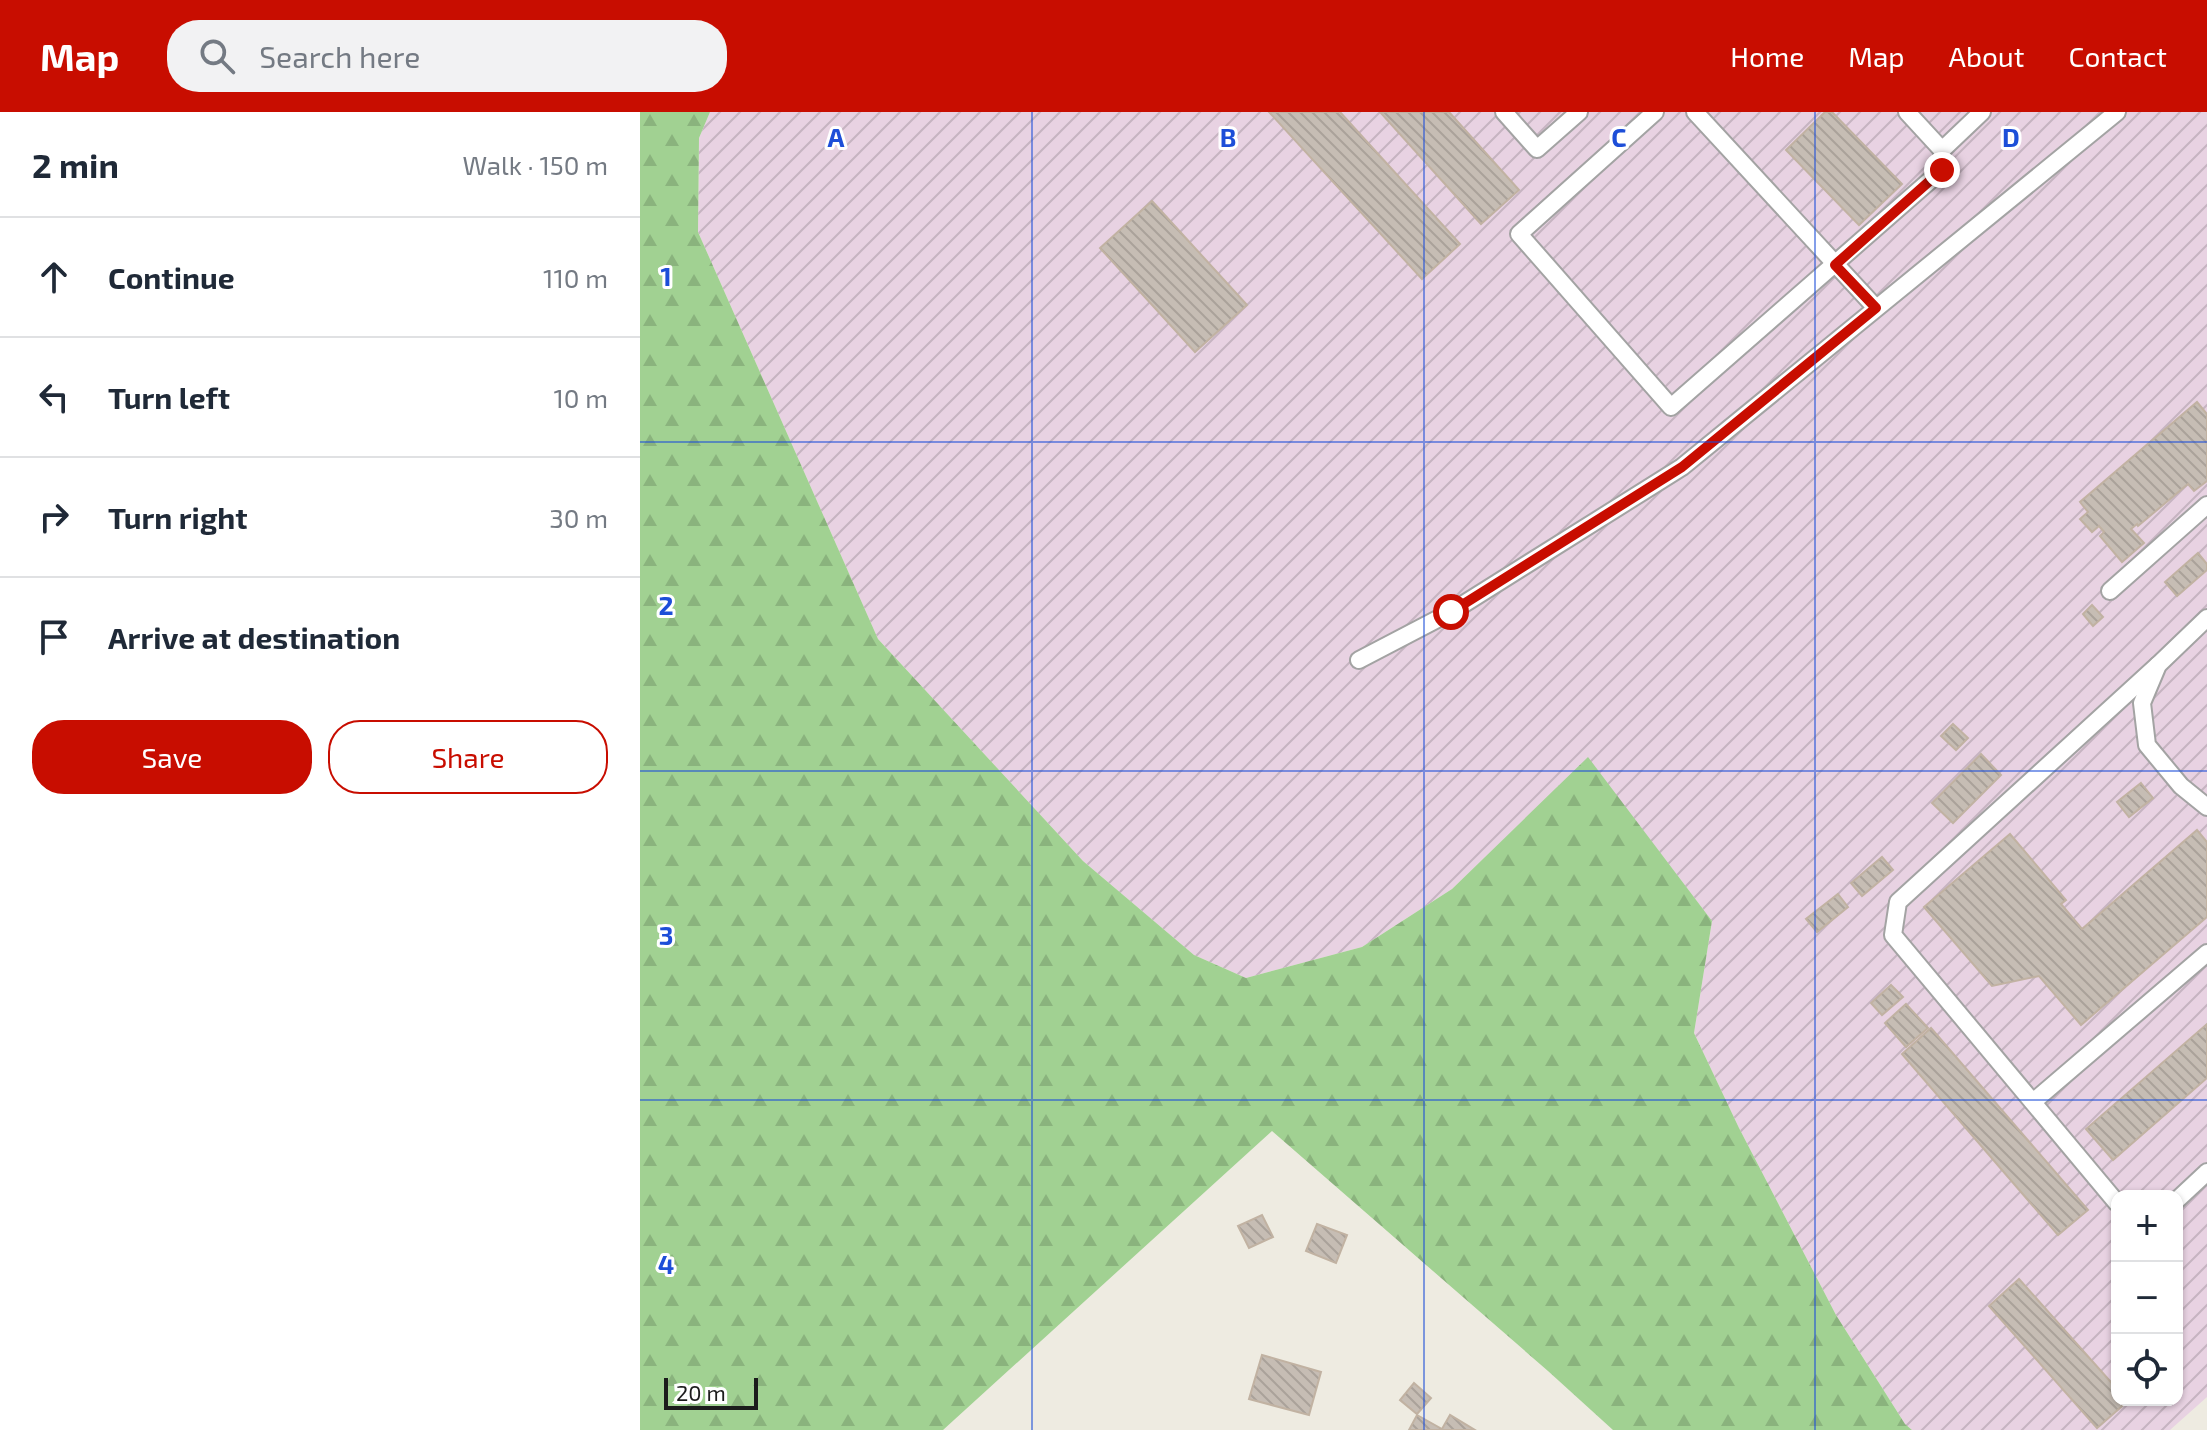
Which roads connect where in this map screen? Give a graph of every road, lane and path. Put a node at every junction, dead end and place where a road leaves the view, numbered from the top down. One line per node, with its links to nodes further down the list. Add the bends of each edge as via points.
1 (1504, 112): 2 (lane, via 1537,149)
2 (1579, 112)
3 (1655, 112): 9 (lane, via 1519,234 1671,407)
4 (1695, 112): 9 (lane)
5 (1907, 112): 8 (lane)
6 (1982, 112): 8 (lane)
7 (2117, 112): 10 (lane)
8 (1942, 150): 9 (lane, via 1942,170)
9 (1835, 265): 10 (lane)
10 (1876, 308): 14 (lane, via 1682,467 1451,612)
11 (2207, 505): 12 (lane)
12 (2110, 591)
13 (2207, 618): 15 (lane)
14 (1359, 660)
15 (2158, 665): 16 (lane, via 2142,703 2147,745 2181,786); 18 (lane, via 1898,902 1893,935)
16 (2207, 807)
17 (2207, 953): 18 (lane)
18 (2033, 1102): 21 (lane)
19 (2207, 1172): 20 (lane)
20 (2183, 1194)
21 (2111, 1196)

